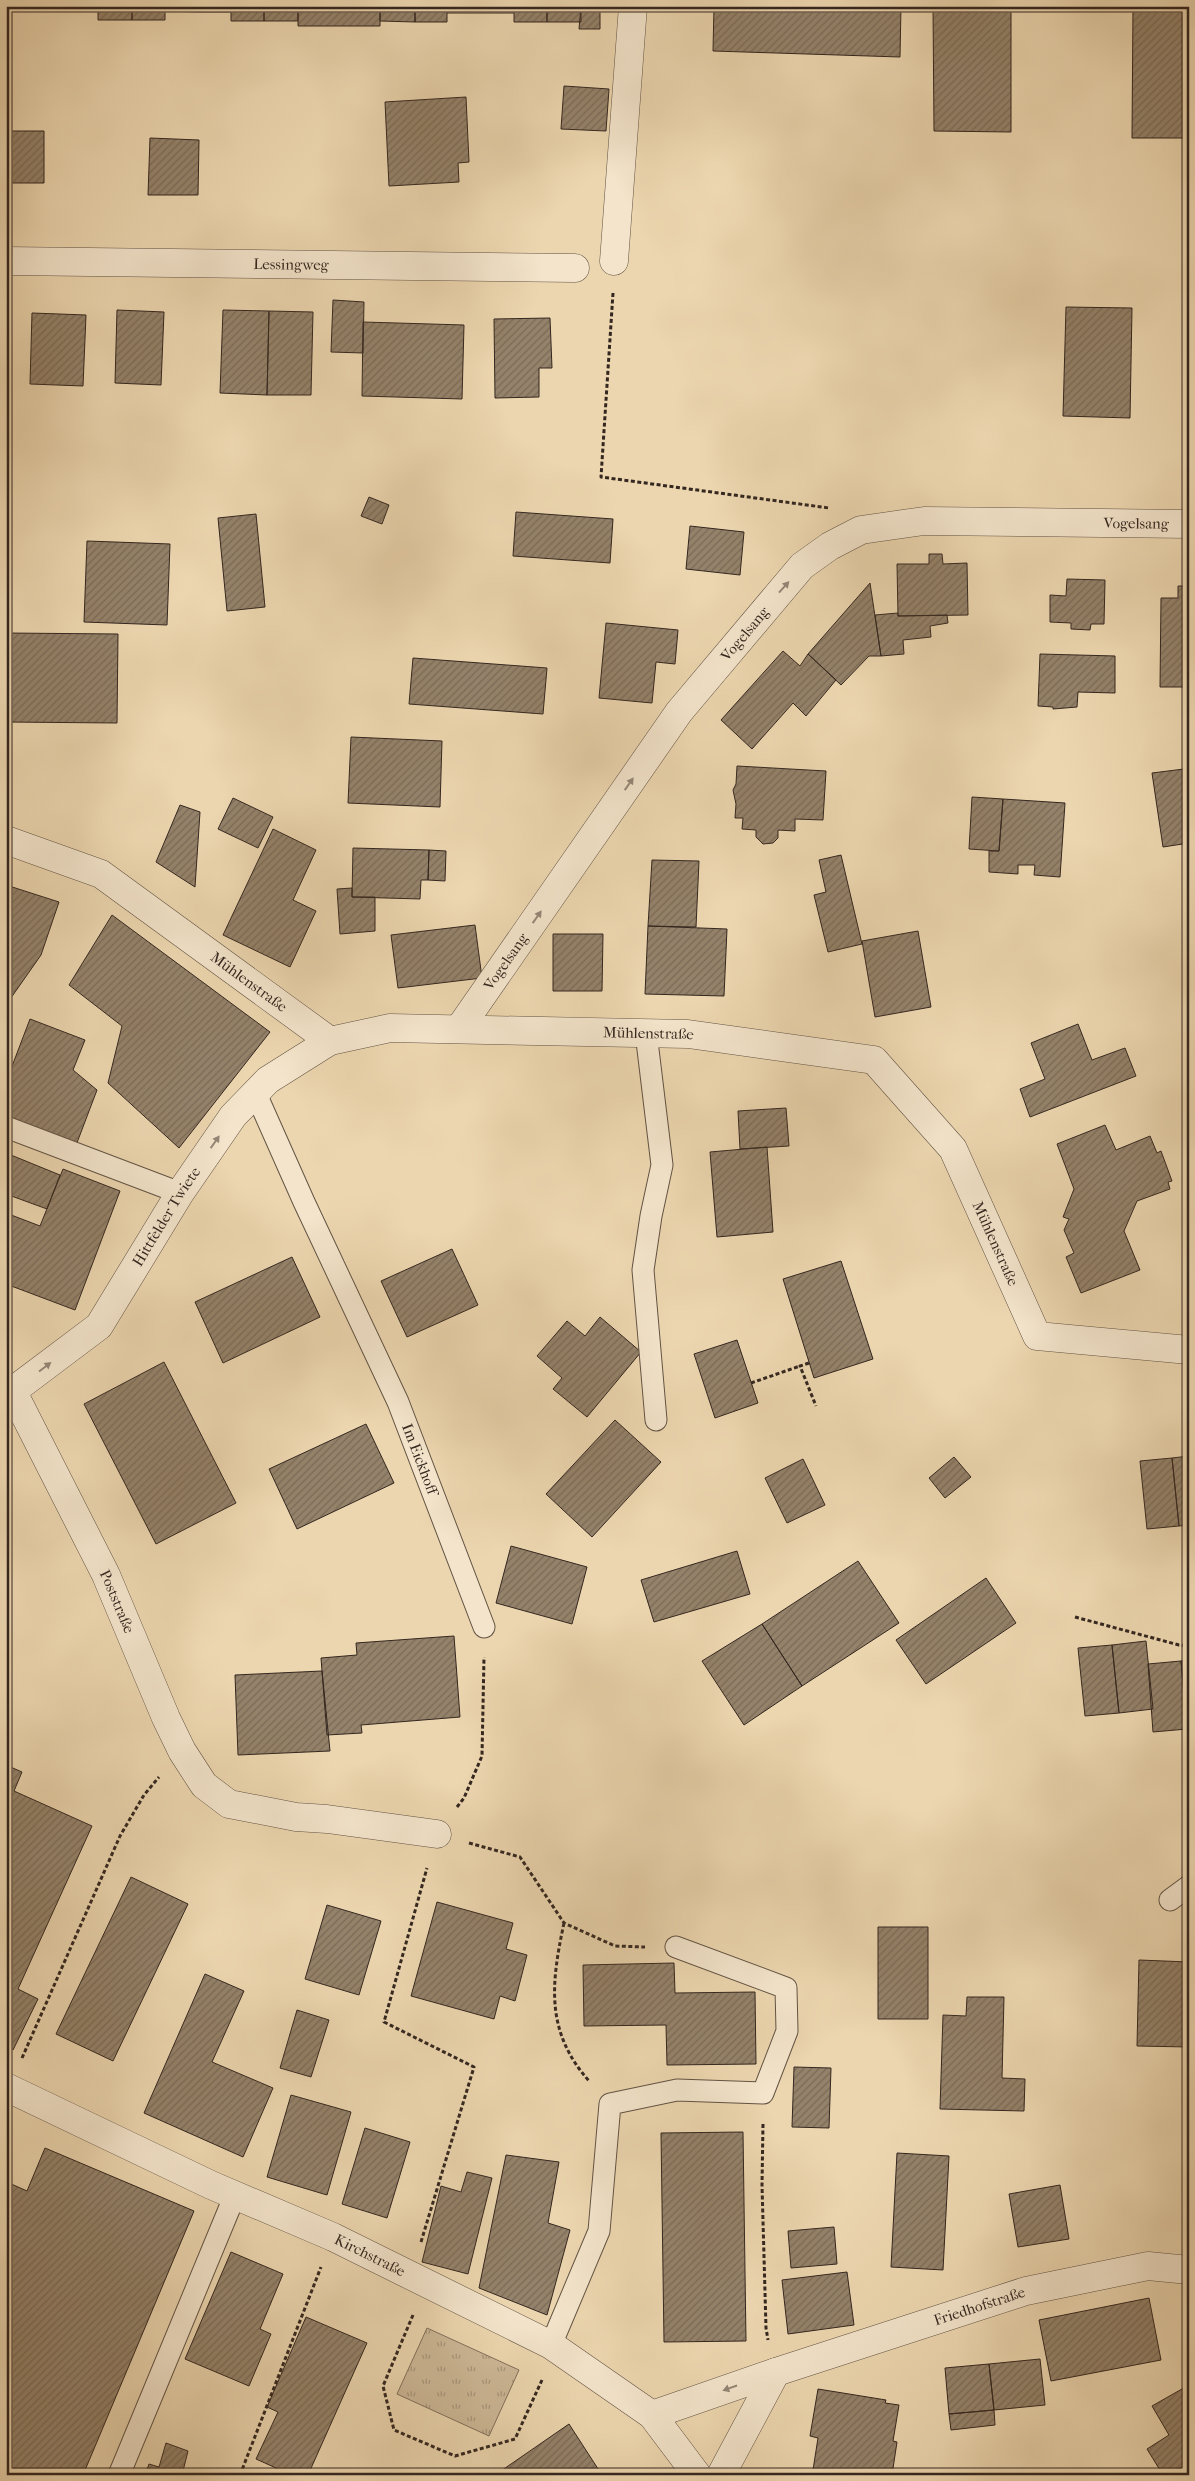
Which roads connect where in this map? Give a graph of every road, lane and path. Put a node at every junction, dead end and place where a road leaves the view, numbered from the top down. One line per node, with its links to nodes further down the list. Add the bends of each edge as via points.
1 (633, 6): 2 (street)
2 (614, 261): 5 (path, via 601,477)
3 (6, 262): 4 (street, Lessingweg)
4 (575, 268)
5 (836, 509)
6 (1189, 524): 8 (street, Vogelsang, one-way to 6, via 679,712 802,566 830,546 861,530 924,521)
7 (6, 840): 10 (street, Mühlenstraße, via 101,874)
8 (459, 1029): 9 (street, Mühlenstraße); 10 (street, Mühlenstraße, via 390,1028)
9 (646, 1033): 14 (street, Mühlenstraße, via 688,1034 874,1060 953,1149 1037,1336); 20 (lane, via 662,1165 643,1270)
10 (330, 1041): 11 (street, Hittfelder Twiete, via 268,1080)
11 (256, 1094): 13 (street, Hittfelder Twiete, one-way to 11, via 233,1116); 22 (lane, Im Eickhoff, via 398,1402)
12 (6, 1127): 13 (lane)
13 (180, 1193): 18 (street, Hittfelder Twiete, one-way to 13, via 98,1326)
14 (1189, 1350)
15 (809, 1363): 16 (path)
16 (800, 1366): 17 (path); 19 (path)
17 (751, 1384)
18 (10, 1394): 24 (street, Poststraße, via 106,1575)
19 (816, 1406)
20 (656, 1420)
21 (1075, 1617): 23 (path)
22 (484, 1628): 25 (path, via 482,1756 464,1798)
23 (1189, 1646)
24 (182, 1751): 25 (street, Poststraße, via 204,1785 229,1804 296,1817); 30 (path, via 144,1795 120,1836)
25 (437, 1834): 28 (path, via 520,1857); 36 (path, via 384,2022 474,2067)
26 (1189, 1886): 27 (lane)
27 (1170, 1900)
28 (564, 1923): 29 (path, via 615,1946); 32 (path, via 554,1971 556,2022 578,2068)
29 (676, 1947): 31 (lane, via 786,1988 787,2031)
30 (7, 2088): 33 (street, Kirchstraße)
31 (763, 2093): 32 (lane, via 677,2090); 38 (path, via 766,2328)
32 (610, 2104): 37 (lane, via 600,2231)
33 (235, 2195): 34 (street, Kirchstraße); 40 (lane)
34 (333, 2237): 36 (street, Kirchstraße); 41 (path)
35 (1189, 2270): 38 (street, Friedhofstraße, via 1148,2266 1026,2291)
36 (418, 2280): 37 (street, Kirchstraße); 37 (path, via 383,2386 394,2430 455,2456 515,2439)
37 (554, 2347): 39 (street, Kirchstraße)
38 (776, 2372): 39 (street, Friedhofstraße, one-way to 39); 43 (street)
39 (652, 2415): 42 (street, Kirchstraße)
40 (119, 2475)
41 (240, 2475)
42 (697, 2475)
43 (721, 2475)

